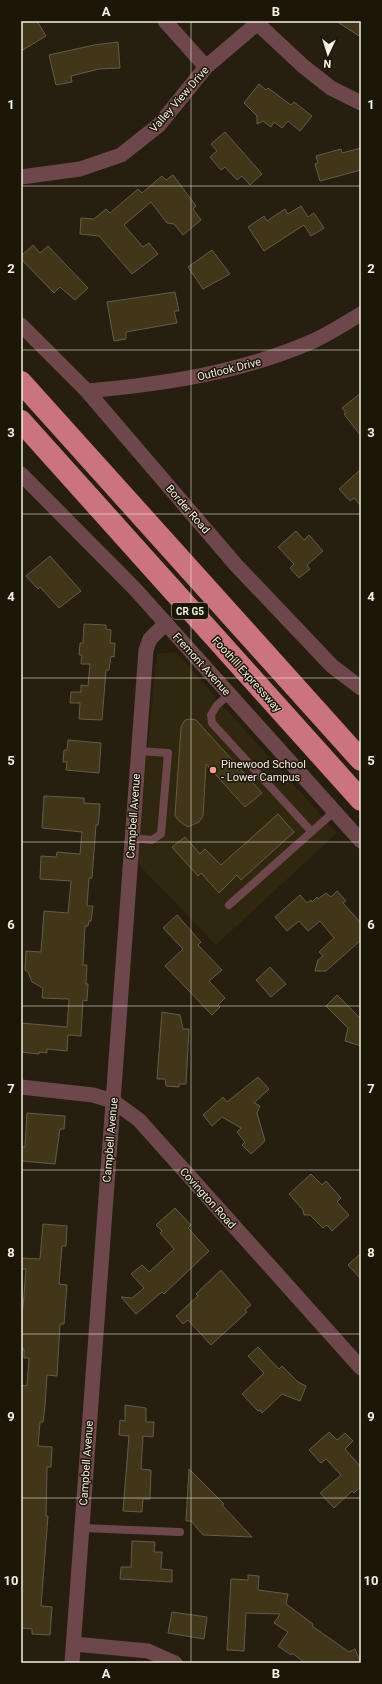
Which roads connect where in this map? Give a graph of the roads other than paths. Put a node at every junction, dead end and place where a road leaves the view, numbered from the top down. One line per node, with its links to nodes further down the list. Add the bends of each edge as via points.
1 (165, 21): 3 (street)
2 (259, 23): 3 (street, Valley View Drive); 4 (street, via 303,66 331,88)
3 (206, 67): 5 (street, Valley View Drive, via 160,125 121,155 80,169)
4 (361, 103)
5 (21, 177)
6 (361, 314): 9 (street, Outlook Drive, via 313,342 271,358 176,381)
7 (21, 325): 9 (street, Border Road)
8 (21, 382): 16 (highway, CR G5)
9 (87, 391): 13 (street, Border Road, via 236,565 332,666)
10 (21, 421): 17 (highway, Foothill Expressway / CR G5)
11 (21, 474): 12 (street, Fremont Avenue)
12 (166, 623): 14 (street, Fremont Avenue); 15 (street, Campbell Avenue, via 150,639 146,650)
13 (361, 688)
14 (230, 694): 18 (street, Fremont Avenue); 19 (lane, via 217,705 211,715 212,723)
15 (138, 751): 20 (street, Campbell Avenue); 20 (lane, via 168,753 161,834 152,840)
16 (361, 760)
17 (361, 800)
18 (335, 811): 19 (lane); 21 (street, Fremont Avenue)
19 (311, 831): 22 (lane)
20 (132, 838): 24 (street, Campbell Avenue)
21 (361, 841)
22 (229, 905)
23 (21, 1087): 24 (street, Covington Road, via 93,1095)
24 (113, 1101): 25 (street, Covington Road, via 138,1120); 26 (street, Campbell Avenue)
25 (361, 1368)
26 (82, 1528): 27 (lane); 28 (street, Campbell Avenue)
27 (180, 1532)
28 (74, 1644): 29 (street, Campbell Avenue); 30 (street, via 148,1651)
29 (72, 1663)
30 (175, 1663)

